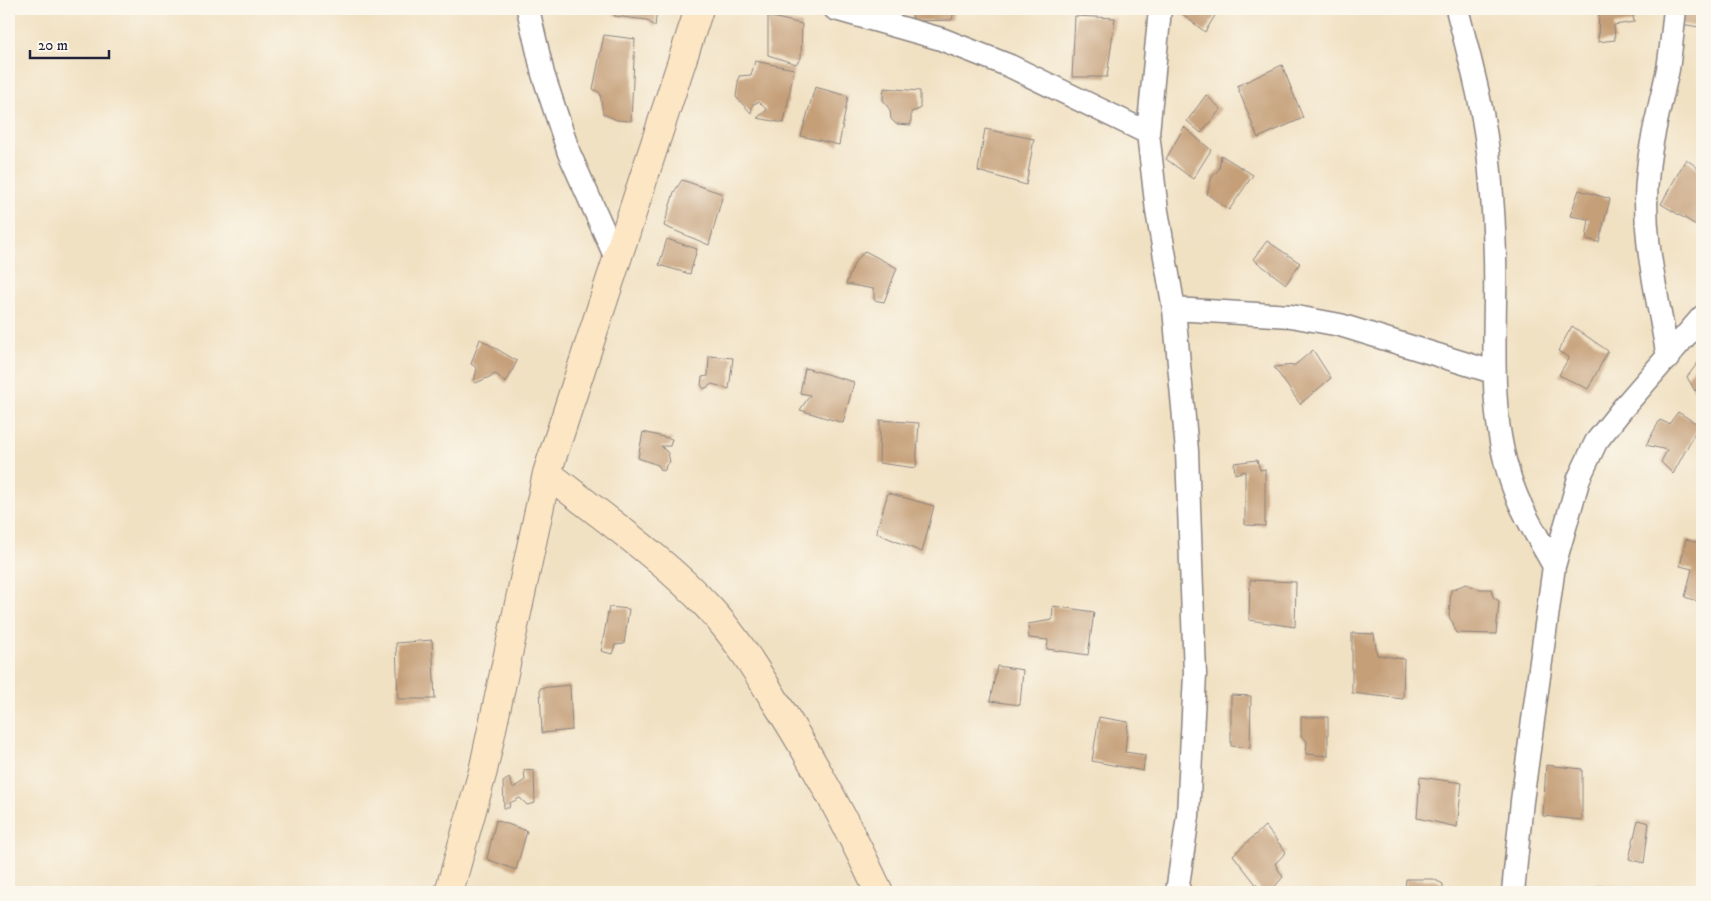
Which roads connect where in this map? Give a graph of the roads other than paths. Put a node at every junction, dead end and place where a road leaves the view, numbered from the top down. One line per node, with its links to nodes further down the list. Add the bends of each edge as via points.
1 (528, 9): 8 (street, via 543,74 569,153)
2 (699, 9): 8 (street)
3 (835, 9): 7 (street, via 941,39 1010,66)
4 (1160, 9): 7 (street)
5 (1457, 9): 12 (street, via 1481,104 1490,171 1495,299)
6 (1675, 9): 11 (street, via 1668,67 1648,170 1646,216 1648,255)
7 (1148, 133): 9 (street)
8 (616, 258): 13 (street)
9 (1174, 309): 12 (street, via 1299,317 1340,325); 17 (street, via 1187,451 1194,674 1188,816)
10 (1702, 317): 11 (street)
11 (1668, 358): 14 (street, via 1596,442 1578,478)
12 (1493, 372): 14 (street, via 1497,421 1513,485)
13 (547, 473): 15 (street, via 483,771); 16 (street, via 677,577 711,610 750,660 801,741)
14 (1554, 566): 18 (street, via 1522,801)
15 (449, 892)
16 (879, 892)
17 (1176, 892)
18 (1514, 892)

